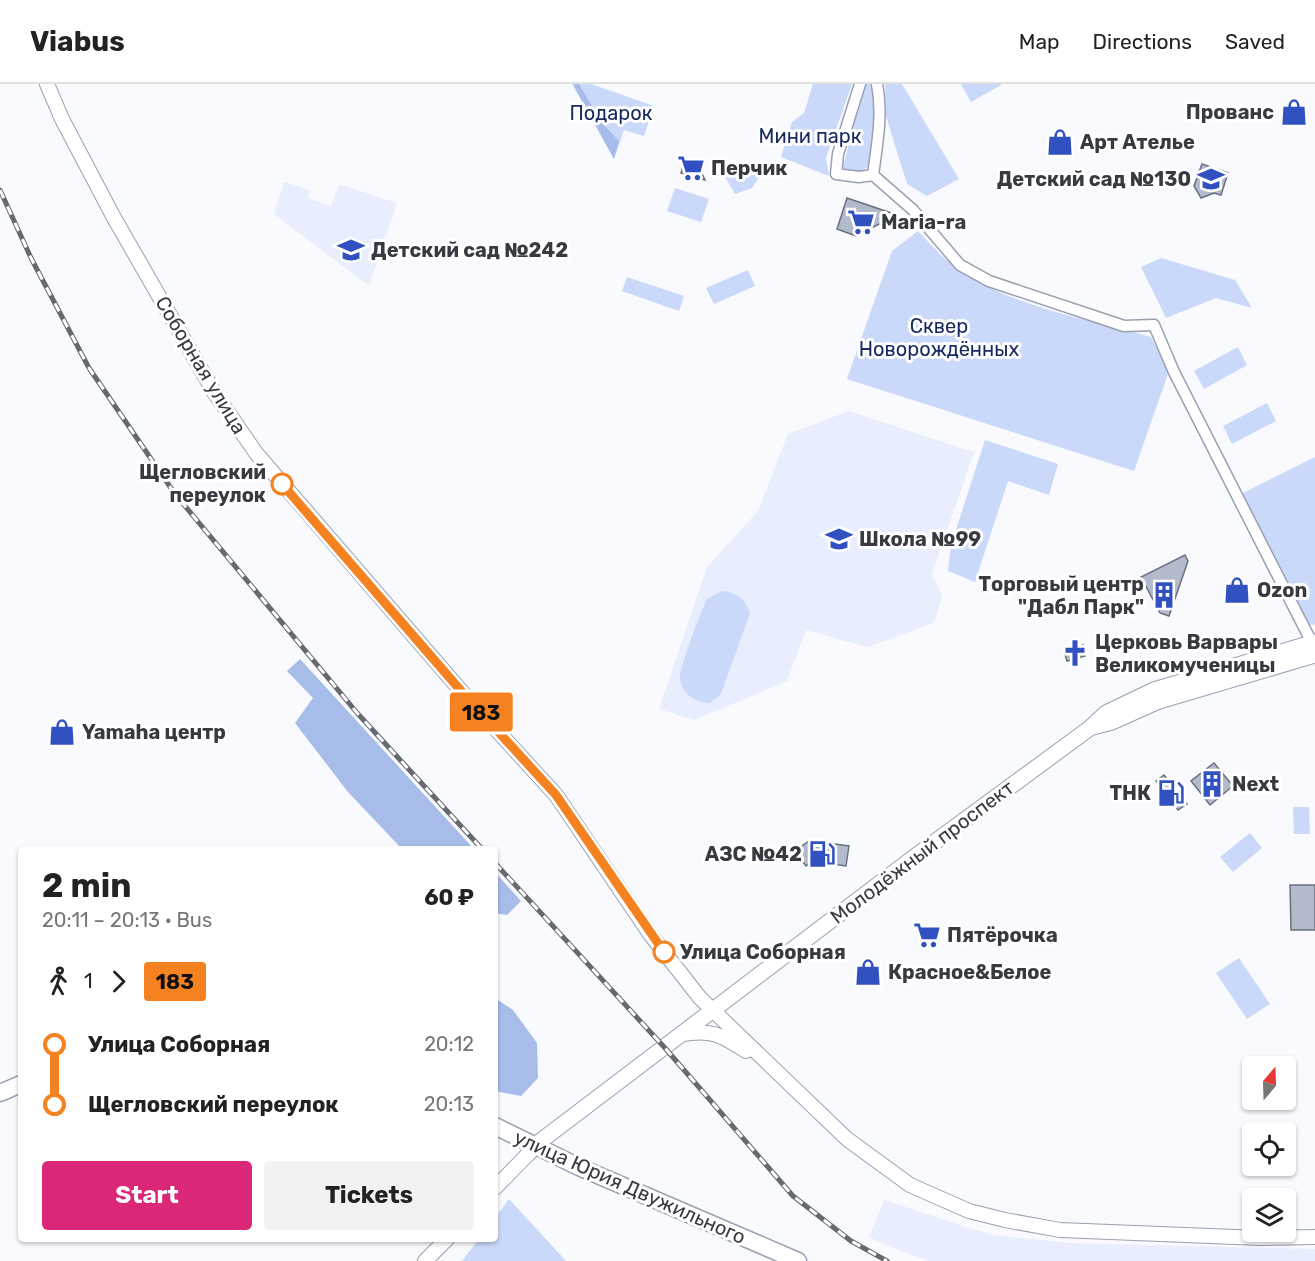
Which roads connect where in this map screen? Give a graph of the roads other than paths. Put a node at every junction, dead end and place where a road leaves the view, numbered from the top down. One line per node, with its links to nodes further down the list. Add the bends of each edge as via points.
1 (47, 84): 6 (street, Соборная улица, via 113,216 234,423 312,519 556,795 650,934)
2 (860, 84): 4 (street, via 838,154 836,174)
3 (877, 84): 4 (street, via 879,128)
4 (873, 175): 5 (street, via 914,210 960,265 989,281 1124,326 1154,325 1174,372)
5 (1314, 646): 6 (main road, Молодёжный проспект, via 1090,728)
6 (712, 1009): 7 (main road, Молодёжный проспект); 8 (street, Соборная улица)
7 (682, 1034): 8 (street, via 713,1032); 15 (main road, Молодёжный проспект)
8 (766, 1064): 17 (street, via 847,1139 886,1169 920,1190 969,1211 1060,1230)
9 (18, 1085): 10 (main road)
10 (0, 1094)
11 (18, 1096): 12 (main road)
12 (0, 1105)
13 (498, 1128): 15 (main road, улица Юрия Двужильного)
14 (498, 1136): 15 (main road, улица Юрия Двужильного)
15 (531, 1150): 16 (street); 20 (main road, улица Юрия Двужильного, via 606,1190); 21 (main road, улица Юрия Двужильного)
16 (498, 1185)
17 (1315, 1237)
18 (444, 1242): 19 (street)
19 (425, 1261)
20 (771, 1261)
21 (798, 1261)

